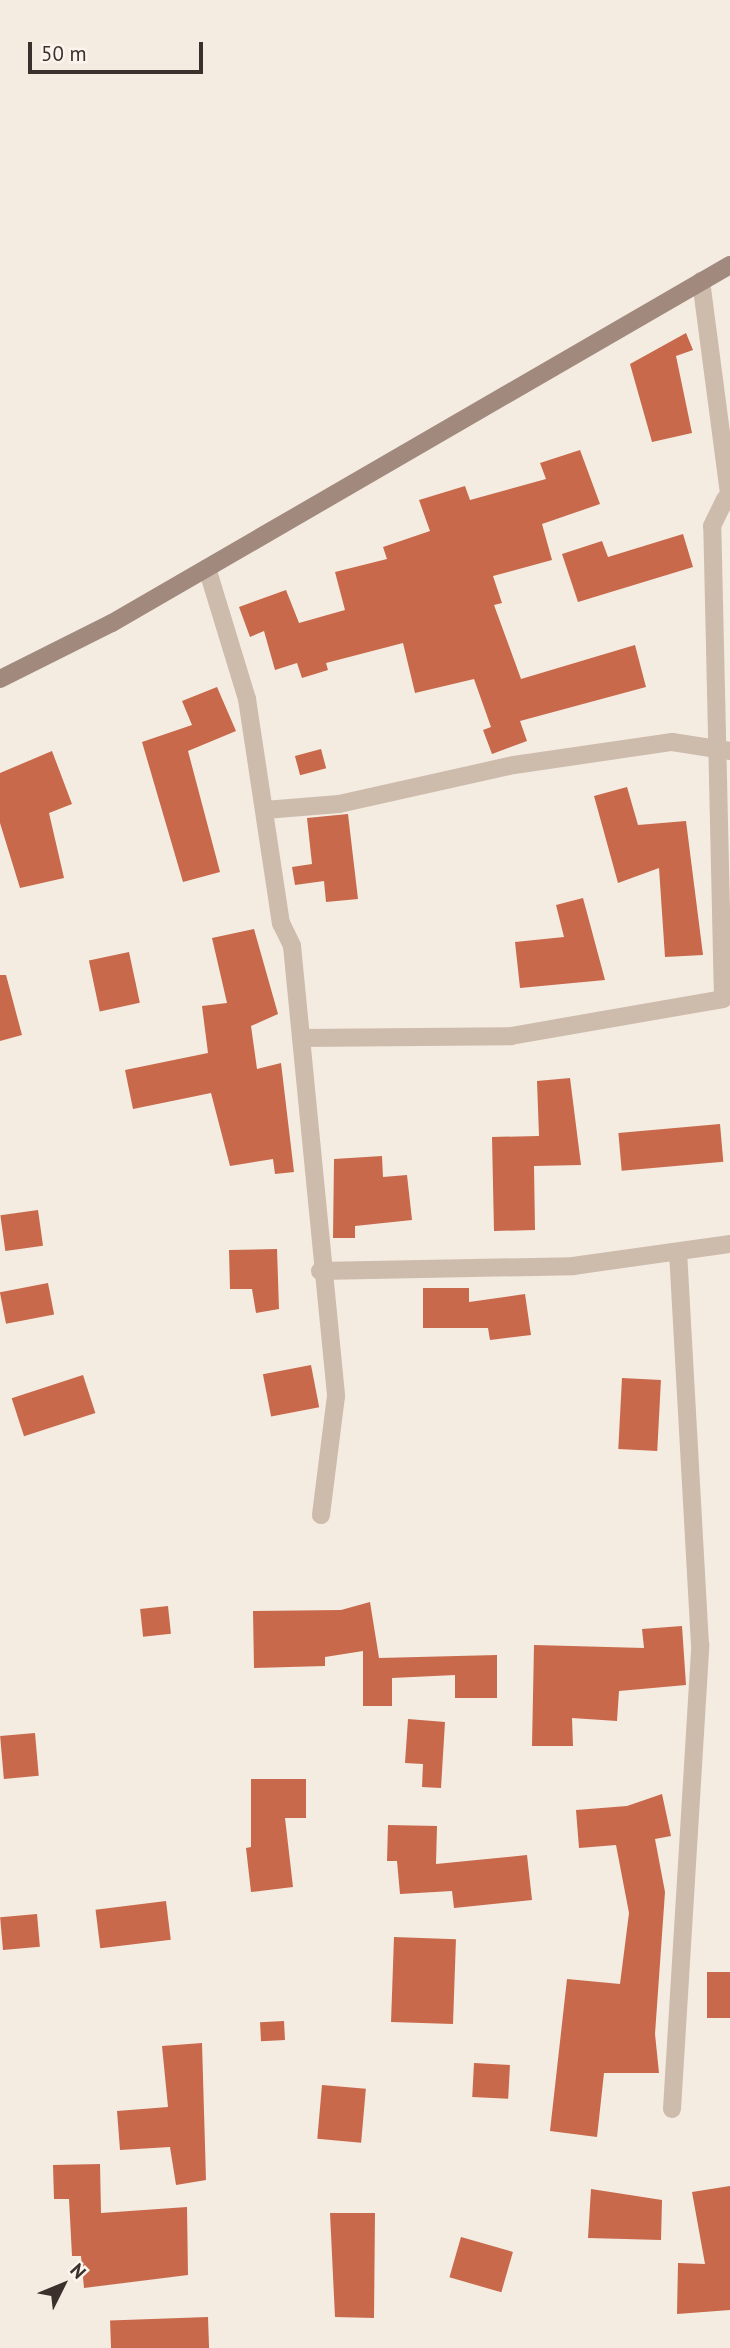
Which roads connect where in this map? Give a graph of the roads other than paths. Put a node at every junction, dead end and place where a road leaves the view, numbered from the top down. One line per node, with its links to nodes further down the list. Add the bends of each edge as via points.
1 (730, 265): 2 (main road)
2 (701, 281): 3 (street); 4 (main road)
3 (727, 500): 6 (street, via 712,526)
4 (207, 568): 5 (main road); 7 (street, via 247,699)
5 (0, 680)
6 (722, 751): 7 (street, via 672,742 513,765 339,804); 8 (street, via 723,999 511,1036)
7 (265, 810): 8 (street, via 281,923 292,946)
8 (302, 1038): 11 (street)
9 (730, 1244): 10 (street)
10 (677, 1253): 11 (street, via 573,1266); 13 (street, via 700,1645)
11 (320, 1271): 12 (street, via 336,1417)
12 (321, 1516)
13 (672, 2109)

